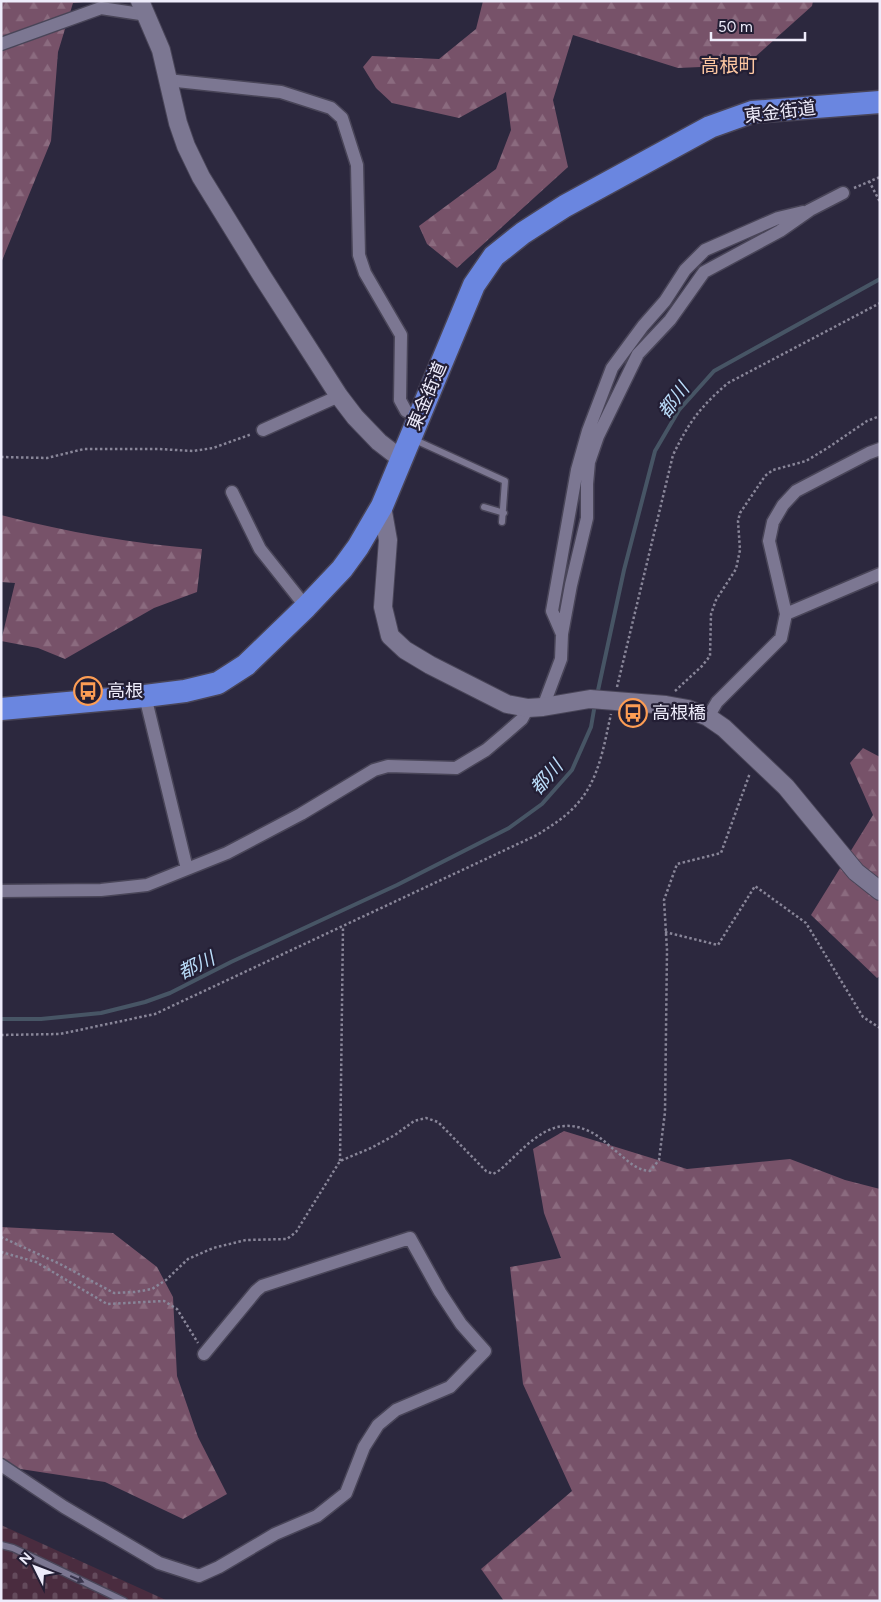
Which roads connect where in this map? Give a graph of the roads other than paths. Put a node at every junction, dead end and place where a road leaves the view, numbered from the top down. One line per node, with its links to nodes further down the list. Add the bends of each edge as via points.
1 (143, 8): 2 (street, via 101,8); 3 (street, via 161,50)
2 (1, 44)
3 (167, 80): 7 (street, via 186,146 201,177); 8 (street, via 281,92 331,108 342,118 357,165 358,256 400,335 400,400 406,411)
4 (880, 102): 8 (highway, 東金街道, via 752,112 710,126 565,206 523,233 494,256 474,285)
5 (843, 193): 6 (street)
6 (810, 210): 21 (street, via 780,231 704,272 670,320 638,354 598,436 590,462 586,518); 21 (street, via 778,218 705,250 685,270 612,368 576,470 552,611)
7 (339, 396): 9 (street); 12 (street, via 379,442)
8 (418, 417): 10 (highway, 東金街道)
9 (263, 430)
10 (410, 438): 12 (highway, 東金街道); 16 (lane, via 505,480)
11 (880, 449): 20 (street, via 796,491 772,522 769,541)
12 (401, 459): 14 (highway, 東金街道)
13 (232, 492): 19 (street, via 260,550)
14 (382, 506): 19 (highway, 東金街道, via 342,569); 23 (street, via 388,540 383,608 390,636 405,650 507,704)
15 (484, 507): 16 (lane)
16 (504, 513): 17 (lane)
17 (502, 522)
18 (880, 574): 20 (street)
19 (306, 607): 22 (highway, 東金街道, via 246,665 218,683)
20 (786, 614): 25 (street, via 781,638 717,702)
21 (562, 634): 23 (street, via 561,659)
22 (145, 696): 24 (highway, 東金街道); 26 (street)
23 (535, 708): 25 (street, via 590,699 688,708); 26 (street, via 486,750 456,768 388,766 374,770 227,853)
24 (1, 709)
25 (708, 717): 28 (street, via 724,728 786,788 856,872)
26 (186, 869): 27 (street, via 147,885 102,890)
27 (1, 891)
28 (880, 891)
29 (204, 1354): 30 (street, via 262,1286 410,1238 461,1324 485,1350 450,1387 396,1410 378,1424 364,1447 346,1493 317,1516 276,1534 199,1576 159,1562 64,1507)
30 (1, 1465)
31 (1, 1544): 32 (lane, one-way to 32)
32 (124, 1601)

